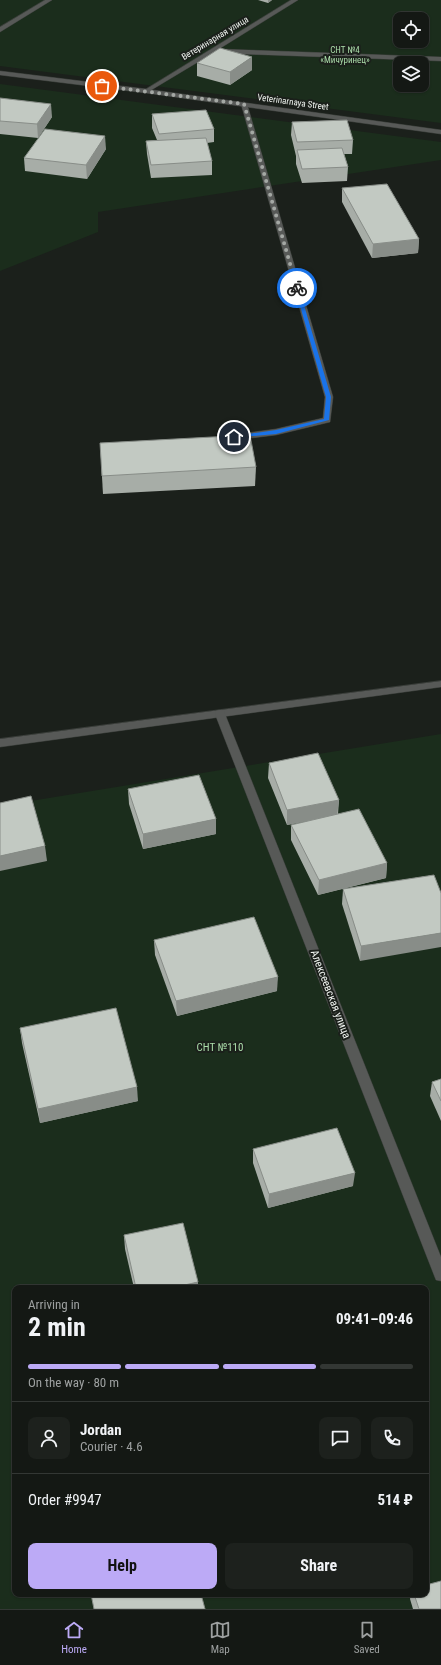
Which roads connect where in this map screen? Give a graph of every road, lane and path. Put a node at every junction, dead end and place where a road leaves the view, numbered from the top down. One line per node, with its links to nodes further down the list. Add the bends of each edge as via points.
1 (49, 0): 3 (street)
2 (295, 0): 4 (street, Ветеринарная улица)
3 (0, 30)
4 (211, 51): 5 (street); 7 (street, Ветеринарная улица)
5 (441, 58)
6 (0, 73): 7 (street, Veterinarnaya Street)
7 (146, 91): 8 (street, Veterinarnaya Street)
8 (244, 104): 9 (street, Veterinarnaya Street); 10 (street, via 329,397 327,420 276,432)
9 (441, 132)
10 (224, 439)
11 (441, 684): 12 (street)
12 (220, 714): 13 (street); 14 (street, Алексеевская улица)
13 (0, 743)
14 (441, 1275)

